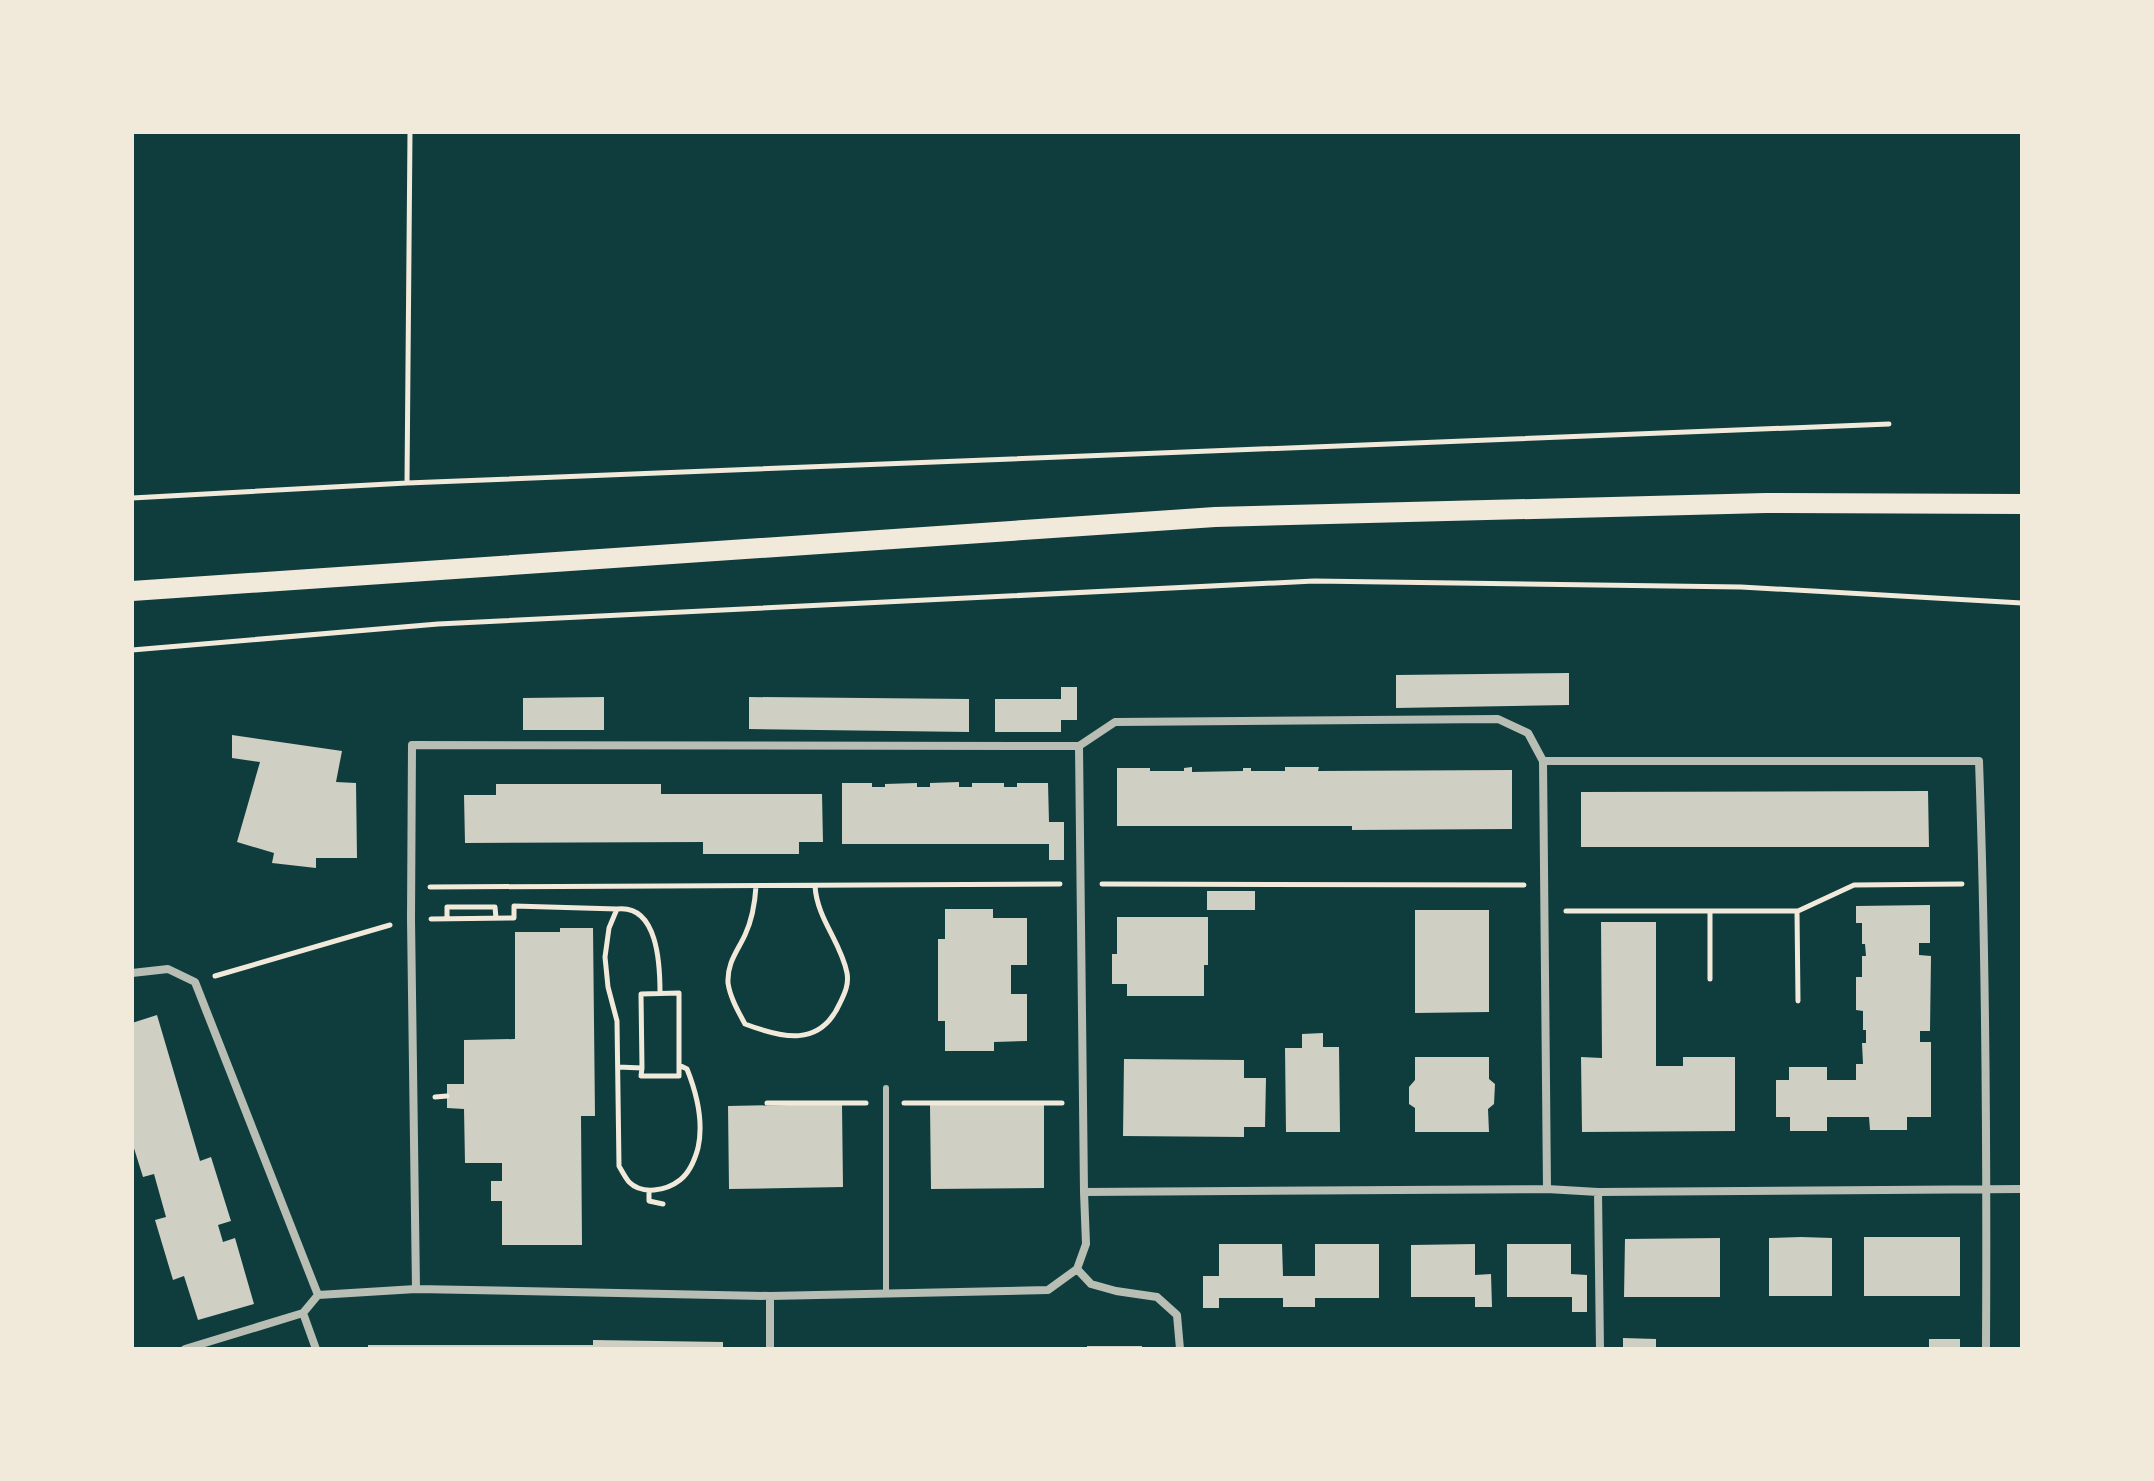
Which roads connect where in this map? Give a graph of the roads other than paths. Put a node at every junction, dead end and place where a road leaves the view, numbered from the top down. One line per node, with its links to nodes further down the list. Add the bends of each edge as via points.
1 (2022, 504): 2 (main road, via 1766,503 1215,517)
2 (132, 591)
3 (1079, 746): 4 (street, via 1115,722 1498,719 1528,733); 10 (street); 13 (street, via 412,745)
4 (1543, 761): 7 (street); 9 (street, via 1979,761)
5 (132, 973): 15 (street, via 168,969 195,982)
6 (886, 1088): 14 (lane)
7 (1547, 1189): 10 (street); 11 (street)
8 (2022, 1189): 9 (street)
9 (1987, 1190): 11 (street); 23 (street)
10 (1084, 1192): 12 (street, via 1086,1244)
11 (1598, 1192): 22 (street)
12 (1077, 1269): 14 (street, via 1048,1290); 21 (street, via 1091,1284 1157,1297 1177,1315)
13 (416, 1289): 15 (street); 16 (street)
14 (886, 1293): 16 (street)
15 (318, 1295): 17 (street)
16 (770, 1296): 20 (street)
17 (303, 1313): 18 (street); 19 (street)
18 (185, 1349)
19 (316, 1349)
20 (770, 1349)
21 (1180, 1349)
22 (1600, 1349)
23 (1986, 1349)

